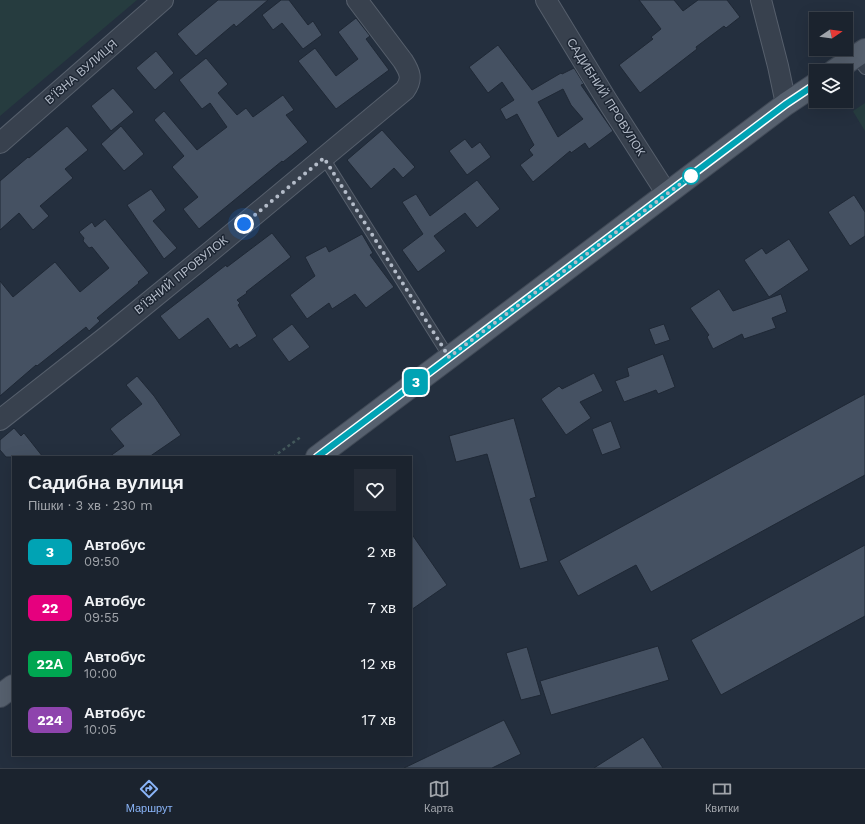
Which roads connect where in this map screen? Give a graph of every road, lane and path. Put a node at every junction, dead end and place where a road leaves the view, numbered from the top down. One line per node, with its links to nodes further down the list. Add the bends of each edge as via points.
1 (162, 0): 9 (street, В'ЇЗНА ВУЛИЦЯ)
2 (357, 0): 10 (street, В'ЇЗНИЙ ПРОВУЛОК, via 404,61 410,78 409,85)
3 (546, 0): 11 (street, САДИБНИЙ ПРОВУЛОК)
4 (762, 0): 8 (street)
5 (862, 58): 6 (main road)
6 (849, 64)
7 (809, 89): 8 (main road)
8 (786, 104): 11 (main road)
9 (0, 143)
10 (324, 158): 12 (lane); 13 (street, В'ЇЗНИЙ ПРОВУЛОК)
11 (667, 194): 12 (main road)
12 (449, 357): 16 (main road)
13 (0, 420)
14 (302, 436): 15 (path)
15 (275, 456)
16 (318, 456)
17 (12, 687): 18 (main road)
18 (0, 696)

